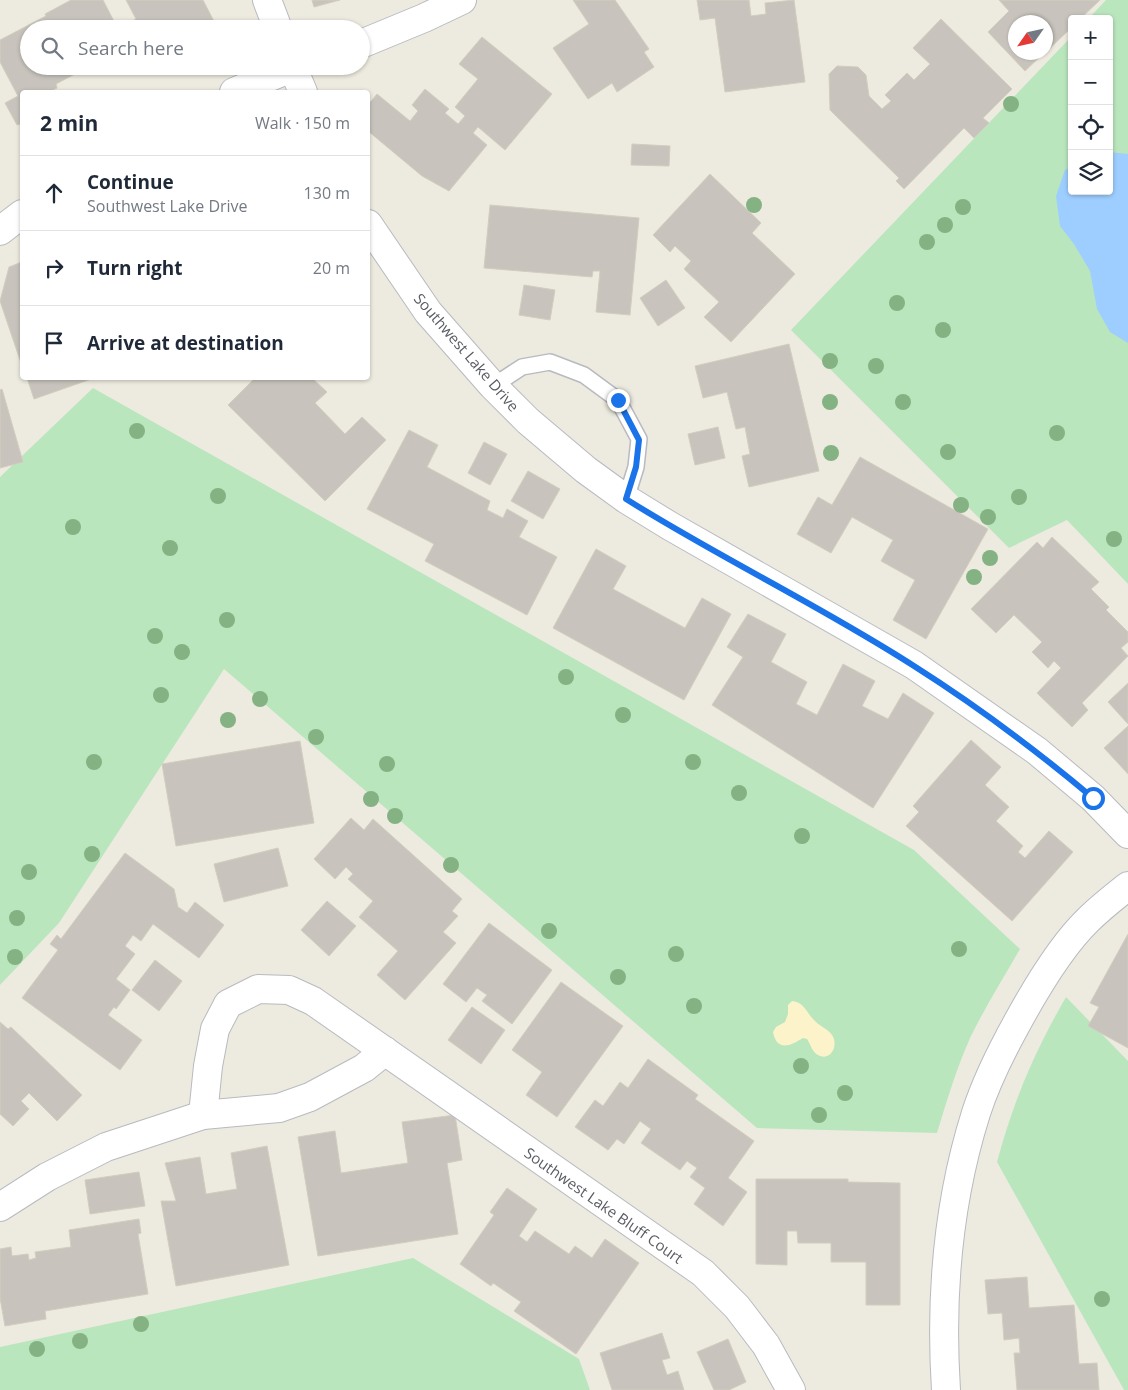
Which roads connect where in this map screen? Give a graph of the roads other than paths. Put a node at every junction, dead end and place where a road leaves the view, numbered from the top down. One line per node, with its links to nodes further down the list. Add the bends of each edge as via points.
1 (267, 0): 3 (street)
2 (462, 0): 4 (street)
3 (275, 20)
4 (370, 40)
5 (275, 75): 7 (street)
6 (297, 75): 8 (street)
7 (239, 90)
8 (302, 90)
9 (20, 216): 11 (street)
10 (370, 227): 12 (street, Southwest Lake Drive, via 428,312)
11 (0, 231)
12 (493, 386): 13 (street, Southwest Lake Drive, via 528,421); 13 (lane, via 522,367 550,362 584,375 618,400 639,440 636,467)
13 (626, 499): 14 (street, Southwest Lake Drive, via 922,670 1037,751 1093,798)
14 (1128, 834)
15 (1128, 886): 20 (street, via 1087,921 1065,946 1029,1000 1000,1055 977,1112 951,1224 944,1306)
16 (385, 1051): 17 (street, via 364,1068 310,1098 279,1108); 17 (street, Southwest Lake Bluff Court, via 313,1000 289,990 258,989 228,1004 214,1029); 19 (street, Southwest Lake Bluff Court, via 703,1273 737,1307 766,1345)
17 (203, 1114): 18 (street, via 106,1147 47,1177)
18 (0, 1207)
19 (791, 1390)
20 (946, 1390)

